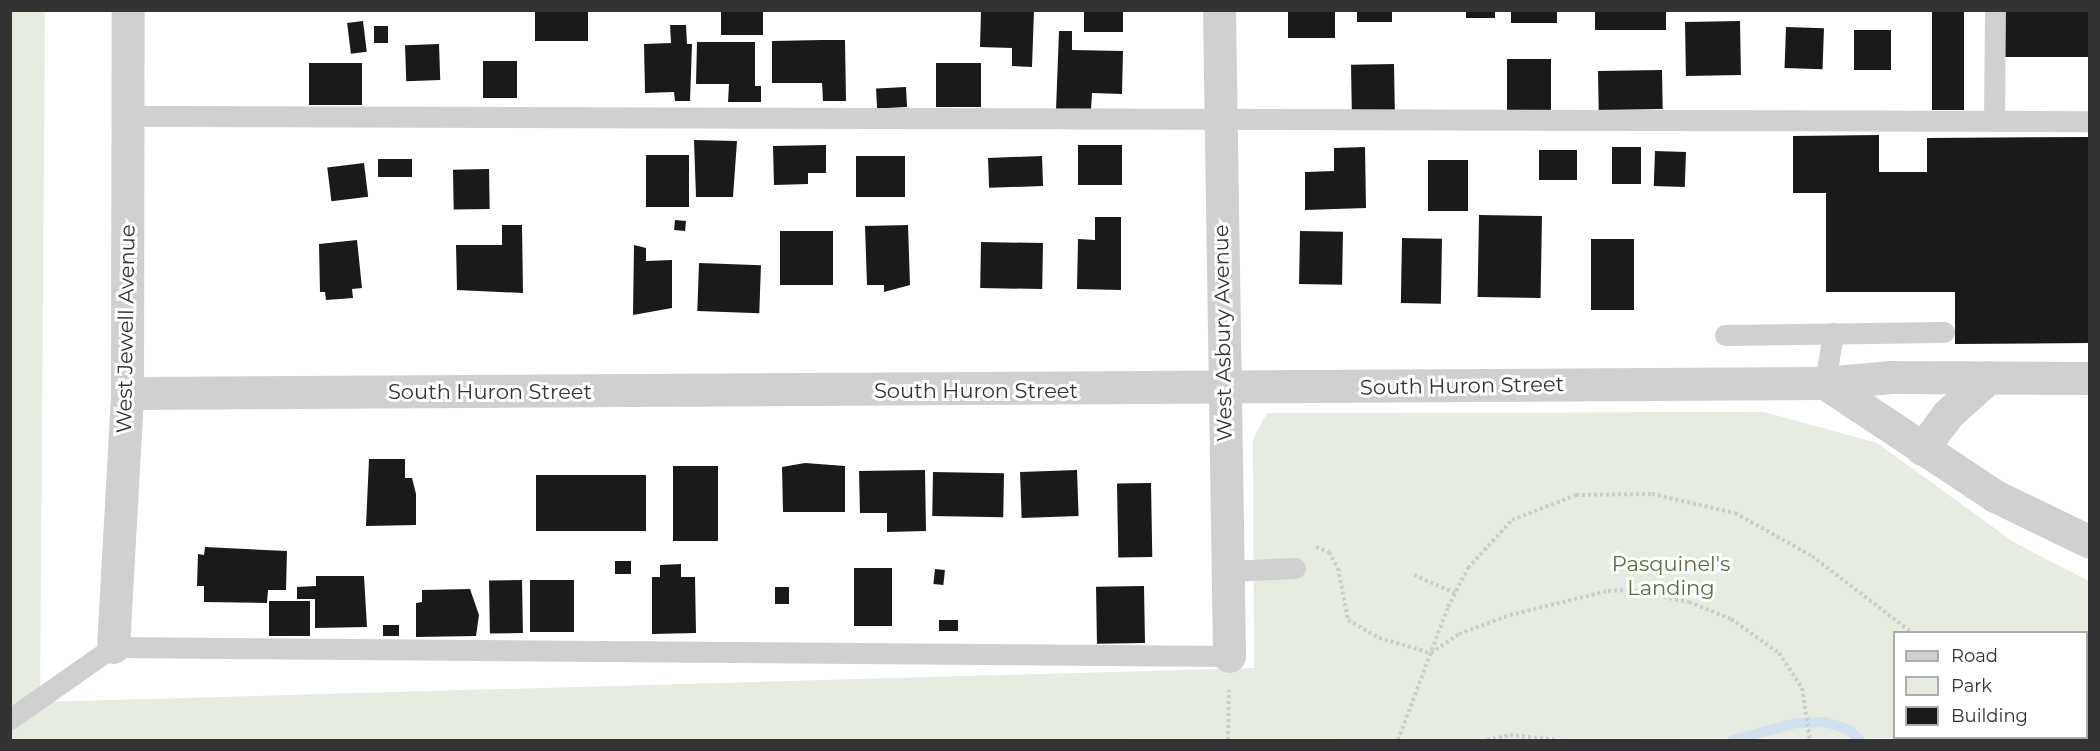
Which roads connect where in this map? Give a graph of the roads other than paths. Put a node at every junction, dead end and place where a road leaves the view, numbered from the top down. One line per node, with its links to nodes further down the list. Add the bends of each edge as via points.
1 (128, 10): 4 (street, West Jewell Avenue)
2 (1219, 10): 5 (street, West Asbury Avenue)
3 (1995, 10): 6 (lane)
4 (128, 116): 5 (lane); 15 (street, West Jewell Avenue)
5 (1220, 121): 6 (lane); 14 (street, West Asbury Avenue)
6 (1994, 121): 7 (lane)
7 (2090, 121)
8 (1944, 332): 9 (lane)
9 (1833, 333): 10 (lane); 13 (lane)
10 (1725, 335)
11 (1989, 377): 12 (street, South Huron Street); 13 (street, South Huron Street); 16 (street, via 1948,414)
12 (2090, 378)
13 (1825, 383): 14 (street, South Huron Street); 16 (street)
14 (1223, 391): 15 (street, South Huron Street); 19 (street, West Asbury Avenue)
15 (127, 393): 20 (street, West Jewell Avenue)
16 (1923, 449): 17 (street, via 1995,496)
17 (2090, 542)
18 (1295, 568): 19 (lane)
19 (1228, 571): 21 (street, West Asbury Avenue)
20 (113, 647): 21 (lane); 22 (lane)
21 (1229, 656)
22 (10, 718)

